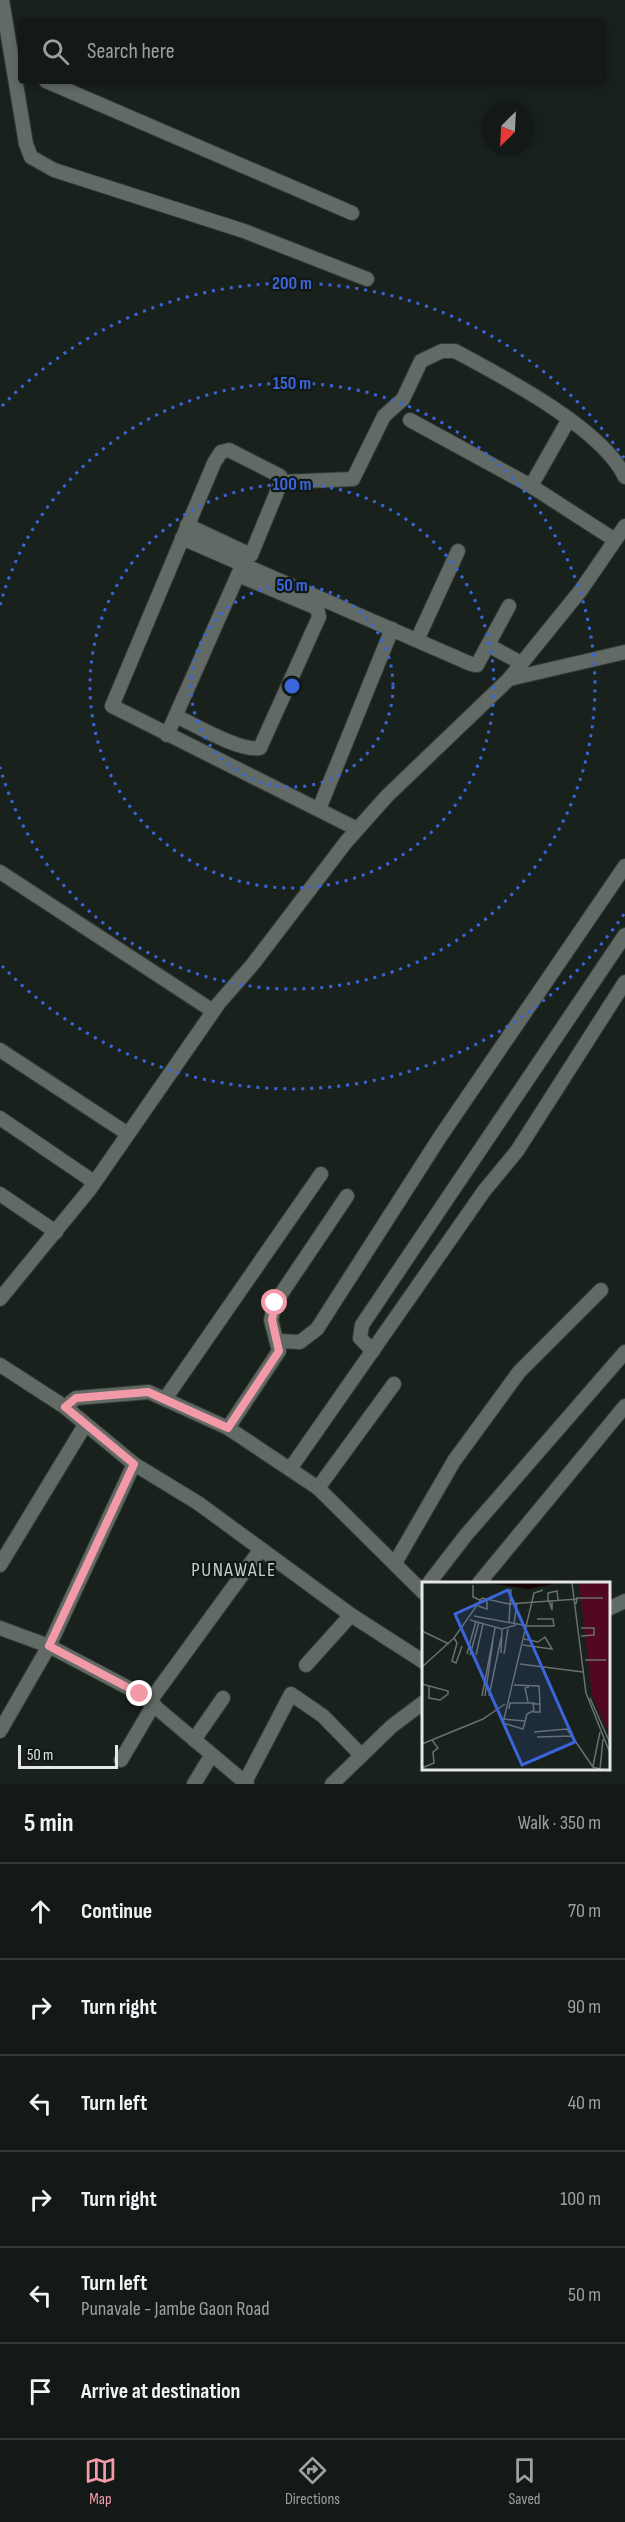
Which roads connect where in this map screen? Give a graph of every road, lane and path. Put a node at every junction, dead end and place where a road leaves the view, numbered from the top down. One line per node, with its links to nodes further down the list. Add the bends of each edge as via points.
1 (2, 0): 2 (street)
2 (16, 68): 3 (street)
3 (18, 83)
4 (18, 84): 7 (street, via 26,144 31,157 42,165 244,231)
5 (53, 84): 6 (street)
6 (352, 213)
7 (367, 279)
8 (569, 419): 10 (street, via 617,461); 11 (street, via 455,351 442,351 421,361 403,399 384,416 353,478); 12 (street)
9 (411, 420): 12 (street)
10 (625, 477)
11 (280, 482): 14 (street, via 251,555); 14 (street, via 280,476 274,472 229,450 221,452)
12 (531, 486): 15 (street)
13 (625, 526): 15 (street)
14 (185, 532): 17 (street); 26 (street, via 112,706)
15 (615, 540): 23 (street, via 581,590)
16 (459, 551): 20 (street)
17 (240, 571): 19 (street); 25 (street); 25 (street, via 317,608 319,617 260,748 239,745)
18 (509, 606): 21 (street)
19 (392, 629): 20 (street); 27 (street)
20 (417, 640): 21 (street, via 477,665)
21 (488, 645): 23 (street)
22 (625, 652): 24 (street)
23 (521, 663): 24 (street)
24 (509, 679): 28 (street)
25 (176, 716): 26 (street)
26 (167, 735): 27 (street)
27 (319, 809): 28 (street)
28 (357, 829): 33 (street)
29 (625, 866): 44 (street, via 440,1137 316,1329 300,1342)
30 (0, 872): 33 (street)
31 (625, 935): 45 (street, via 362,1325 360,1338)
32 (625, 982): 45 (street, via 517,1151 484,1191)
33 (213, 1011): 36 (street)
34 (0, 1050): 36 (street)
35 (0, 1118): 38 (street)
36 (128, 1134): 38 (street)
37 (321, 1174): 49 (street)
38 (94, 1182): 41 (street)
39 (0, 1194): 41 (street)
40 (347, 1196): 44 (street, via 275,1303 272,1320)
41 (56, 1232): 43 (street)
42 (601, 1290): 58 (street, via 519,1372 454,1461)
43 (0, 1299)
44 (278, 1341): 53 (street, via 276,1357)
45 (373, 1351): 55 (street)
46 (625, 1352): 60 (street, via 466,1535)
47 (0, 1365): 51 (street)
48 (394, 1384): 56 (street)
49 (165, 1399): 51 (street, via 148,1392 76,1398); 53 (street)
50 (625, 1406): 61 (street)
51 (65, 1407): 52 (street)
52 (85, 1425): 54 (street); 59 (street)
53 (228, 1428): 55 (street)
54 (134, 1464): 57 (street, via 176,1488); 67 (street)
55 (290, 1469): 56 (street)
56 (318, 1488): 58 (street)
57 (261, 1549): 65 (street); 71 (street)
58 (395, 1563): 62 (street)
59 (0, 1565)
60 (430, 1582)
61 (480, 1582)
62 (422, 1586)
63 (625, 1601): 64 (street)
64 (610, 1608)
65 (351, 1615): 68 (street); 69 (street)
66 (0, 1628): 67 (street)
67 (49, 1646): 71 (street); 73 (street)
68 (422, 1661)
69 (306, 1665)
70 (223, 1698): 74 (street)
71 (152, 1703): 74 (street); 77 (street)
72 (422, 1704): 76 (street)
73 (0, 1731)
74 (194, 1740): 75 (street)
75 (211, 1755): 78 (street); 79 (street)
76 (361, 1755): 78 (street, via 323,1716 291,1694); 80 (street)
77 (121, 1760)
78 (246, 1783)
79 (194, 1784)
80 (332, 1784)

